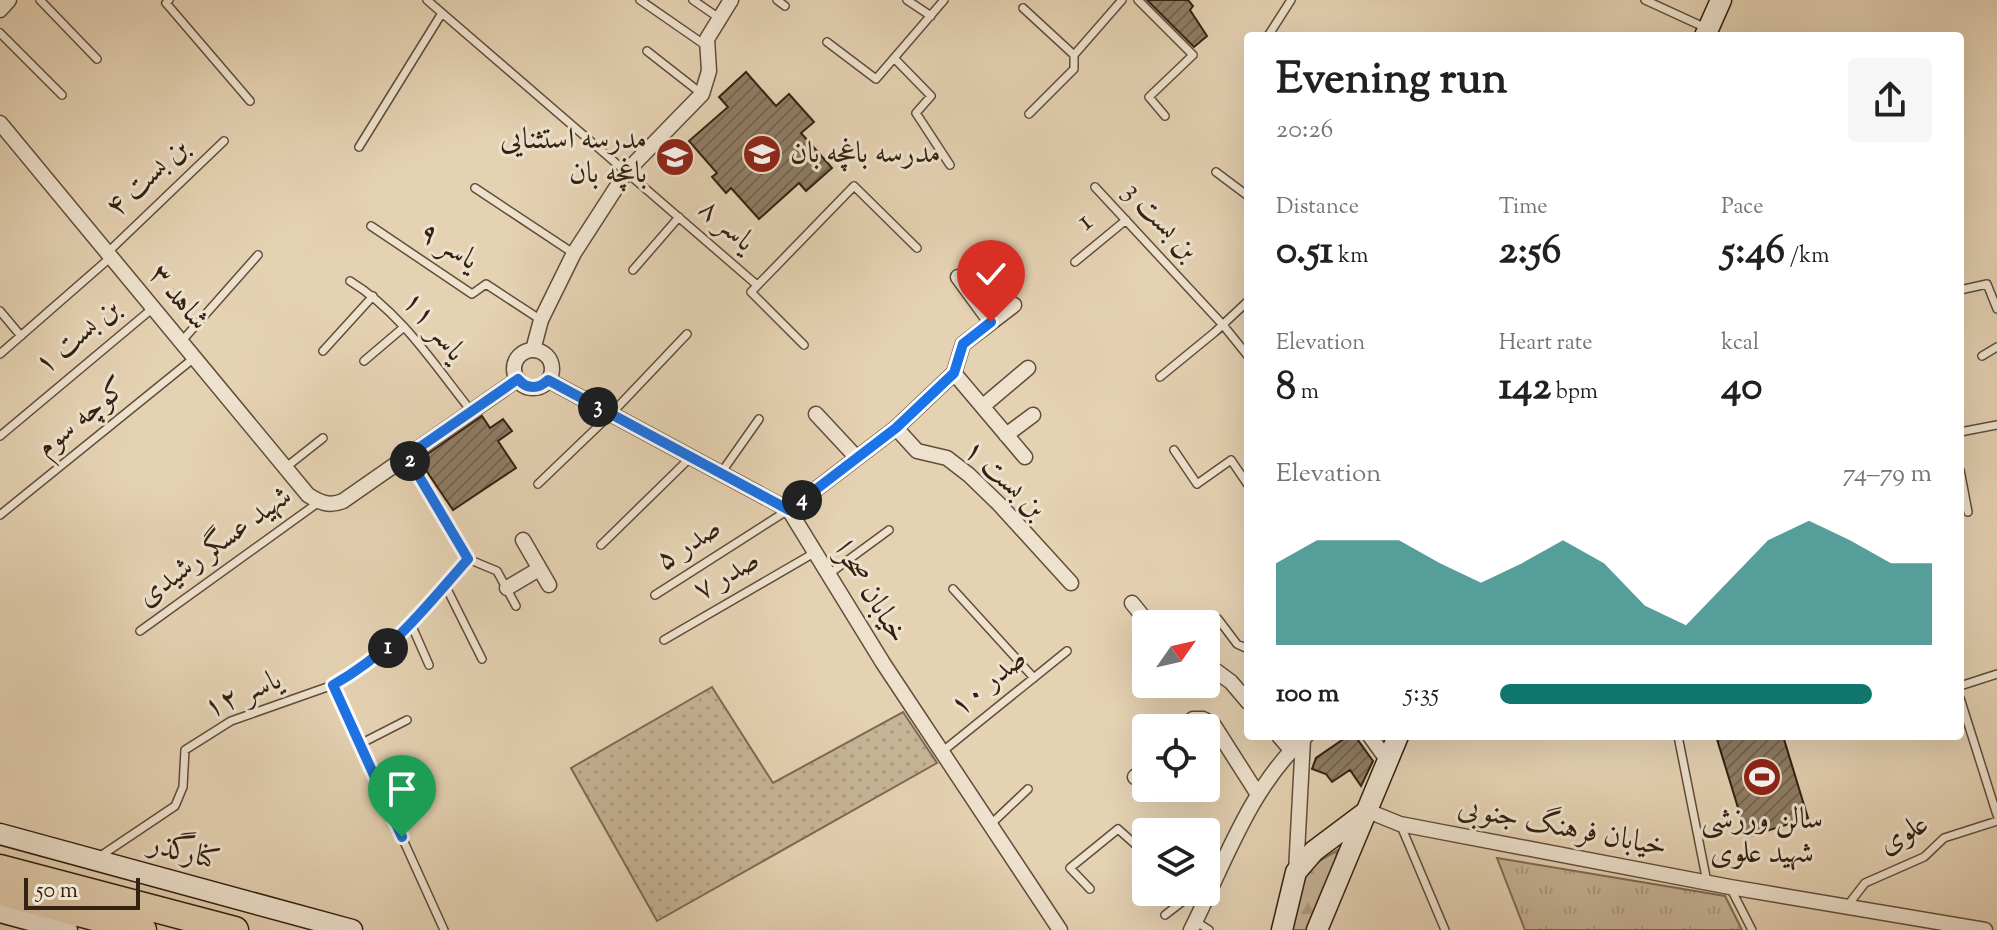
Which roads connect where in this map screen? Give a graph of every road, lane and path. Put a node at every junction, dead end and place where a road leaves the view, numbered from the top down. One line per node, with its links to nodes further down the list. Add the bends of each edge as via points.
1 (9, 0): 18 (street)
2 (40, 0): 31 (lane)
3 (169, 0): 34 (lane, via 166,3)
4 (427, 0): 19 (lane, یاسر ۸)
5 (640, 0): 26 (lane)
6 (693, 0): 21 (lane)
7 (731, 0): 21 (street)
8 (777, 0): 16 (lane)
9 (907, 0): 20 (lane)
10 (944, 0): 20 (lane)
11 (1122, 0): 29 (lane)
12 (1138, 0): 36 (lane, via 1193,55 1149,97)
13 (1291, 0): 22 (lane)
14 (1645, 0): 23 (lane)
15 (1721, 0): 24 (street)
16 (785, 6)
17 (1023, 8): 29 (lane)
18 (0, 10)
19 (442, 13): 39 (lane); 41 (lane, یاسر ۸)
20 (931, 16): 30 (lane)
21 (719, 18): 26 (street)
22 (1271, 32)
23 (1704, 32)
24 (1706, 32)
25 (0, 33): 33 (lane)
26 (708, 40): 32 (street, via 709,71)
27 (827, 42): 30 (lane, via 876,79)
28 (647, 51): 32 (lane)
29 (1074, 55): 35 (lane, via 1074,69)
30 (894, 58): 40 (lane, via 931,96 916,113)
31 (97, 59)
32 (702, 94): 41 (street)
33 (62, 95)
34 (250, 101)
35 (1029, 114)
36 (1165, 116)
37 (0, 123): 51 (street, شاهد ۳)
38 (224, 141): 51 (lane, بن بست ۴)
39 (359, 147)
40 (950, 165)
41 (627, 171): 46 (lane, یاسر ۸); 50 (street)
42 (1216, 172): 45 (lane)
43 (1095, 187): 47 (lane, بن بست 3)
44 (475, 188): 50 (lane)
45 (1244, 193)
46 (679, 217): 54 (lane); 57 (lane, یاسر ۸)
47 (1126, 220): 53 (lane, 1); 67 (lane, بن بست 3)
48 (371, 226): 65 (lane, یاسر ۹, via 472,294 486,284)
49 (917, 248): 57 (lane, via 854,186)
50 (574, 253): 65 (street)
51 (109, 255): 62 (street, شاهد ۳); 70 (lane, بن بست ۴)
52 (258, 255): 71 (lane)
53 (1075, 262)
54 (633, 270)
55 (958, 277): 66 (street)
56 (350, 281): 59 (lane, یاسر ۱۱)
57 (757, 285): 72 (lane, via 751,292)
58 (1964, 289): 63 (lane, via 1987,284)
59 (373, 296): 68 (lane, یاسر ۱۱); 75 (lane)
60 (1014, 305): 66 (street)
61 (1244, 305): 67 (lane)
62 (153, 308): 71 (street, شاهد ۳); 96 (lane, بن بست ۱)
63 (1997, 309)
64 (0, 311): 70 (lane)
65 (541, 320): 74 (street)
66 (991, 322): 82 (street, via 963,344)
67 (1223, 325): 76 (lane, بن بست 3); 83 (lane)
68 (404, 327): 80 (lane); 87 (lane, یاسر ۱۱)
69 (687, 334): 88 (lane)
70 (21, 336): 77 (lane, بن بست ۴)
71 (181, 342): 79 (street, شاهد ۳)
72 (804, 345)
73 (1997, 347): 78 (lane)
74 (533, 350): 84 (street, via 517,360); 85 (street, via 550,360)
75 (323, 351)
76 (1244, 351)
77 (0, 354)
78 (1982, 356)
79 (194, 358): 103 (street, شاهد ۳); 111 (lane, کوچه سوم)
80 (364, 361)
81 (1028, 368): 86 (street)
82 (954, 373): 86 (street); 93 (street)
83 (1160, 377)
84 (518, 379): 85 (street, via 536,387); 87 (street)
85 (548, 380): 88 (street)
86 (983, 406): 95 (street)
87 (472, 412): 99 (street)
88 (611, 414): 100 (street); 106 (lane)
89 (816, 414): 102 (street)
90 (1033, 415): 95 (street)
91 (759, 419): 104 (lane)
92 (1997, 425): 94 (lane)
93 (896, 428): 102 (street); 119 (street, بن بست ۱, via 917,451 947,458 969,475)
94 (1964, 431)
95 (1006, 435): 101 (street)
96 (0, 436)
97 (323, 438): 103 (lane)
98 (1174, 450): 105 (lane, via 1197,484 1231,460)
99 (407, 456): 108 (street, via 343,501); 116 (lane)
100 (691, 457): 104 (street); 114 (lane)
101 (1025, 457)
102 (857, 458): 109 (street)
103 (285, 468): 108 (street, شاهد ۳)
104 (721, 473): 109 (street)
105 (1244, 479)
106 (538, 484)
107 (1964, 491): 110 (lane)
108 (319, 502): 130 (lane, شهید عسگر رشیدی)
109 (789, 510): 115 (street, خیابان صحرا); 124 (lane, صدر ۵)
110 (1968, 512)
111 (0, 515)
112 (889, 530): 118 (lane)
113 (523, 540): 117 (street)
114 (601, 545)
115 (814, 552): 118 (street, خیابان صحرا); 131 (lane, صدر ۷)
116 (468, 559): 120 (lane, یاسر ۱۲); 122 (lane, via 497,571)
117 (539, 569): 121 (street); 122 (street)
118 (828, 575): 153 (street, خیابان صحرا)
119 (1071, 583)
120 (445, 585): 129 (lane, یاسر ۱۲); 134 (lane)
121 (549, 585)
122 (507, 588): 126 (lane)
123 (953, 589): 138 (lane)
124 (655, 595)
125 (1132, 603): 127 (street)
126 (516, 606)
127 (1138, 610)
128 (1220, 622): 132 (lane)
129 (411, 624): 135 (lane); 139 (lane, یاسر ۱۲, via 364,668)
130 (140, 631)
131 (664, 640)
132 (1244, 647)
133 (1067, 651): 138 (lane, صدر ۱۰)
134 (482, 659)
135 (429, 665)
136 (1220, 674): 141 (street)
137 (1997, 674): 140 (lane)
138 (1034, 678): 153 (lane, صدر ۱۰)
139 (333, 685): 151 (lane); 163 (lane, یاسر ۱۲, via 231,721 185,750 183,787 175,806)
140 (1964, 685)
141 (1244, 697)
142 (1964, 711): 158 (lane)
143 (407, 720): 151 (lane)
144 (1220, 735): 156 (street)
145 (1282, 740): 152 (street)
146 (1302, 740): 152 (street)
147 (1305, 740): 166 (street)
148 (1373, 740): 154 (street)
149 (1396, 740): 154 (street)
150 (1679, 740): 167 (lane)
151 (360, 744): 181 (lane)
152 (1291, 750): 156 (street)
153 (941, 753): 160 (street, خیابان صحرا)
154 (1388, 761): 157 (street)
155 (1028, 789): 160 (lane)
156 (1257, 793): 165 (street)
157 (1368, 811): 159 (street, خیابان فرهنگ جنوبی); 166 (street, via 1314,851); 185 (street)
158 (1997, 818): 173 (lane, علوی, via 1944,838 1924,857 1865,883)
159 (1400, 824): 167 (street, خیابان فرهنگ جنوبی); 186 (lane)
160 (990, 825): 182 (street, خیابان صحرا)
161 (0, 834): 163 (street, کنارگذر)
162 (1132, 842): 169 (lane, via 1118,829 1070,868)
163 (95, 860): 180 (street, کنارگذر)
164 (0, 868): 179 (highway)
165 (1220, 869)
166 (1296, 872): 184 (street)
167 (1707, 882): 168 (street, خیابان فرهنگ جنوبی)
168 (1730, 887): 173 (street, خیابان فرهنگ جنوبی); 187 (lane)
169 (1090, 889)
170 (0, 892): 178 (highway)
171 (1175, 906): 175 (lane)
172 (1202, 906): 176 (street)
173 (1846, 907): 188 (street, خیابان فرهنگ جنوبی)
174 (0, 912): 177 (street)
175 (1165, 915)
176 (1193, 926): 183 (lane)
177 (67, 930)
178 (143, 930)
179 (235, 930)
180 (352, 930)
181 (444, 930)
182 (1060, 930)
183 (1209, 930)
184 (1282, 930)
185 (1317, 930)
186 (1445, 930)
187 (1752, 930)
188 (1985, 930)

